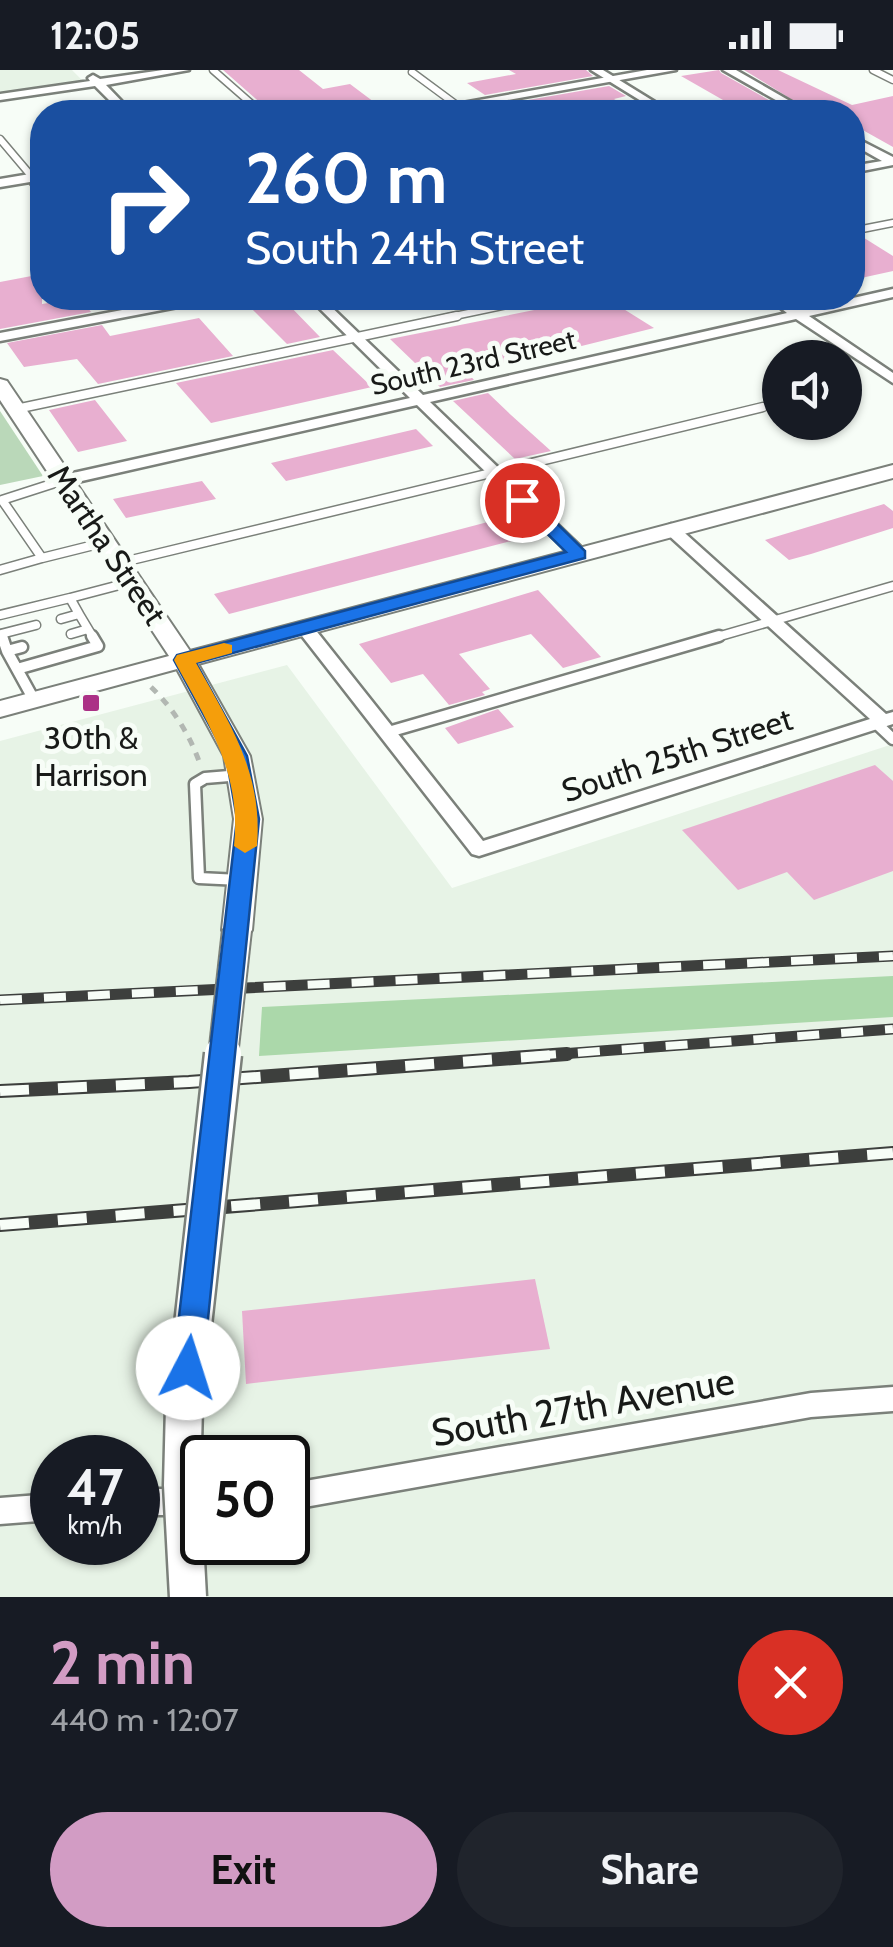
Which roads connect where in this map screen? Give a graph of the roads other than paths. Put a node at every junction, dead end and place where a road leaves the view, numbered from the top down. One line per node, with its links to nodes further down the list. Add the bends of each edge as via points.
1 (84, 70): 11 (street)
2 (184, 70): 11 (street)
3 (213, 70): 14 (lane)
4 (426, 70): 15 (lane, via 412,72)
5 (596, 70): 9 (street)
6 (670, 70): 9 (street)
7 (728, 70): 18 (street)
8 (873, 70): 10 (lane)
9 (612, 80): 16 (street); 17 (street)
10 (893, 80)
11 (97, 82): 12 (street); 13 (street)
12 (0, 97)
13 (115, 100)
14 (247, 100)
15 (450, 100)
16 (494, 100)
17 (646, 100)
18 (782, 100)
19 (0, 139): 23 (lane)
20 (865, 147): 21 (street)
21 (893, 162): 22 (street)
22 (865, 167)
23 (30, 171)
24 (30, 182): 25 (street)
25 (0, 184)
26 (893, 222): 27 (lane)
27 (865, 228)
28 (893, 293): 29 (street, South 23rd Street)
29 (865, 299)
30 (113, 310): 37 (street)
31 (328, 310): 36 (street)
32 (483, 310): 36 (lane)
33 (793, 310): 35 (street)
34 (817, 310): 35 (street, South 23rd Street)
35 (799, 314): 38 (street); 40 (street, South 23rd Street)
36 (356, 337): 40 (street); 42 (lane)
37 (0, 338)
38 (892, 377)
39 (0, 384): 42 (main road, Martha Street)
40 (421, 400): 43 (street); 45 (street, South 23rd Street)
41 (762, 407): 43 (lane)
42 (16, 408): 45 (main road, Martha Street)
43 (494, 472): 48 (street); 51 (lane)
44 (890, 474): 46 (main road)
45 (64, 480): 47 (main road, Martha Street); 49 (lane, via 2,500)
46 (671, 530): 48 (main road); 57 (street)
47 (106, 542): 49 (lane); 51 (main road, Martha Street)
48 (578, 554): 59 (main road)
49 (42, 558): 50 (lane)
50 (0, 570)
51 (125, 572): 53 (lane); 65 (main road, Martha Street)
52 (893, 586): 57 (lane)
53 (70, 598): 54 (lane); 55 (lane)
54 (79, 614): 56 (lane); 60 (lane)
55 (0, 615)
56 (61, 618)
57 (772, 620): 69 (street); 70 (lane)
58 (36, 625): 61 (lane)
59 (304, 627): 65 (main road); 70 (street)
60 (88, 630): 62 (lane); 66 (lane, via 98,646)
61 (1, 633): 64 (lane)
62 (71, 634)
63 (22, 647): 64 (lane)
64 (7, 651): 66 (lane)
65 (184, 660): 67 (main road); 71 (main road, Martha Street)
66 (17, 669): 67 (lane)
67 (34, 700): 68 (main road)
68 (0, 708)
69 (886, 725): 70 (street, South 25th Street, via 479,850)
70 (385, 733)
71 (242, 775): 72 (main road, Martha Street, via 248,819); 72 (lane, via 195,784 199,878)
72 (242, 880): 77 (main road, Martha Street, bridge, via 184,1406)
73 (893, 1399): 74 (street, South 27th Avenue, via 812,1404)
74 (310, 1492)
75 (30, 1509): 76 (street)
76 (0, 1511)
77 (188, 1597)

